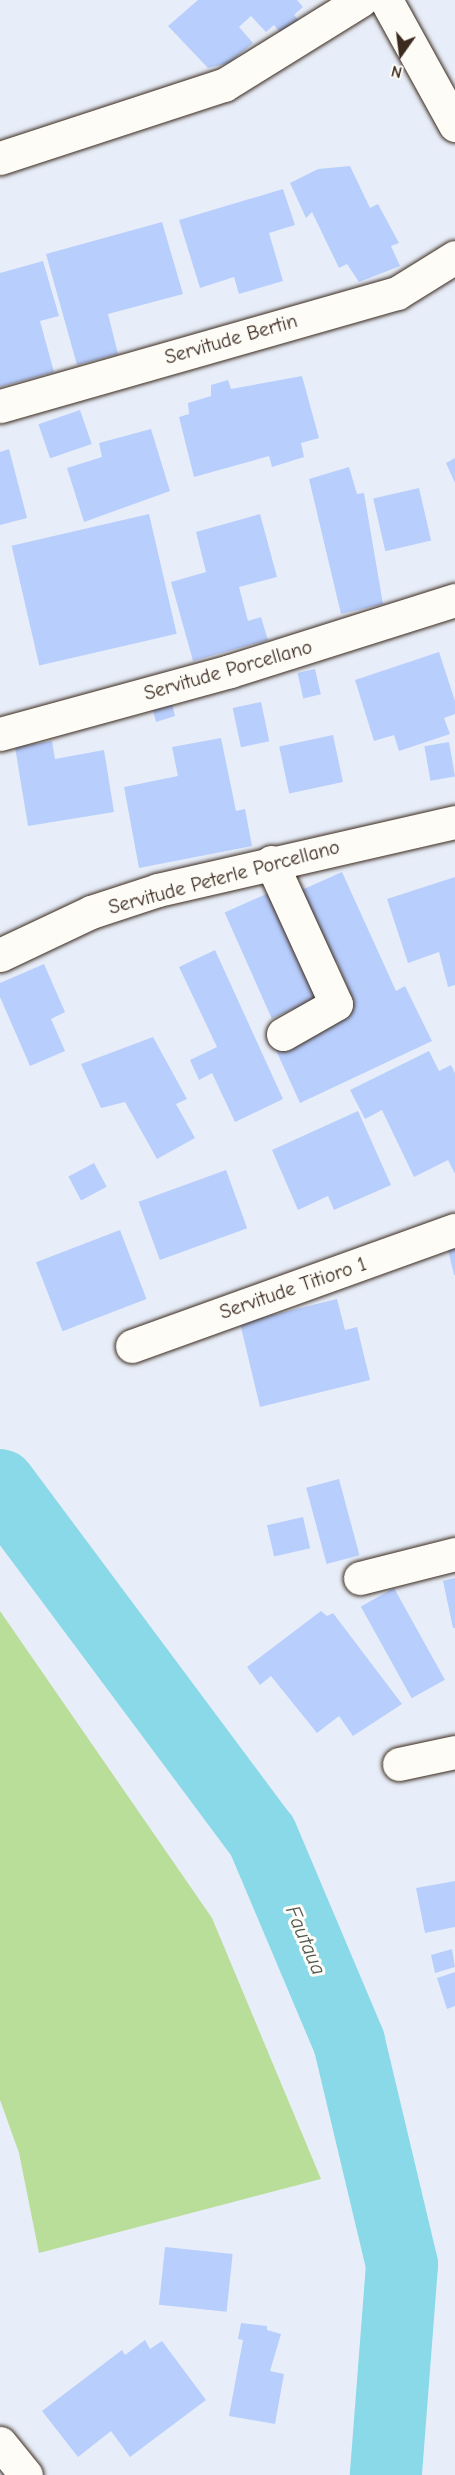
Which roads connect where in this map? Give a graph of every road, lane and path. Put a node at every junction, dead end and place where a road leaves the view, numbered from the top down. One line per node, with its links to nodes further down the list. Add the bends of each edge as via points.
1 (361, 0): 4 (street, via 224,85)
2 (386, 0): 3 (street)
3 (455, 125)
4 (0, 158)
5 (455, 257): 6 (street, Servitude Bertin, via 397,292)
6 (0, 406)
7 (455, 600): 8 (street, Servitude Porcellano, via 230,671)
8 (0, 734)
9 (455, 822): 10 (street, Servitude Peterle Porcellano)
10 (271, 862): 11 (street, Servitude Peterle Porcellano, via 158,890 91,912); 12 (street, via 336,1004)
11 (0, 955)
12 (283, 1034)
13 (455, 1230): 14 (street, Servitude Titioro 1)
14 (132, 1346)
15 (455, 1554): 16 (street)
16 (360, 1578)
17 (455, 1752): 18 (street)
18 (399, 1764)
19 (0, 2443): 20 (street)
20 (26, 2475)

